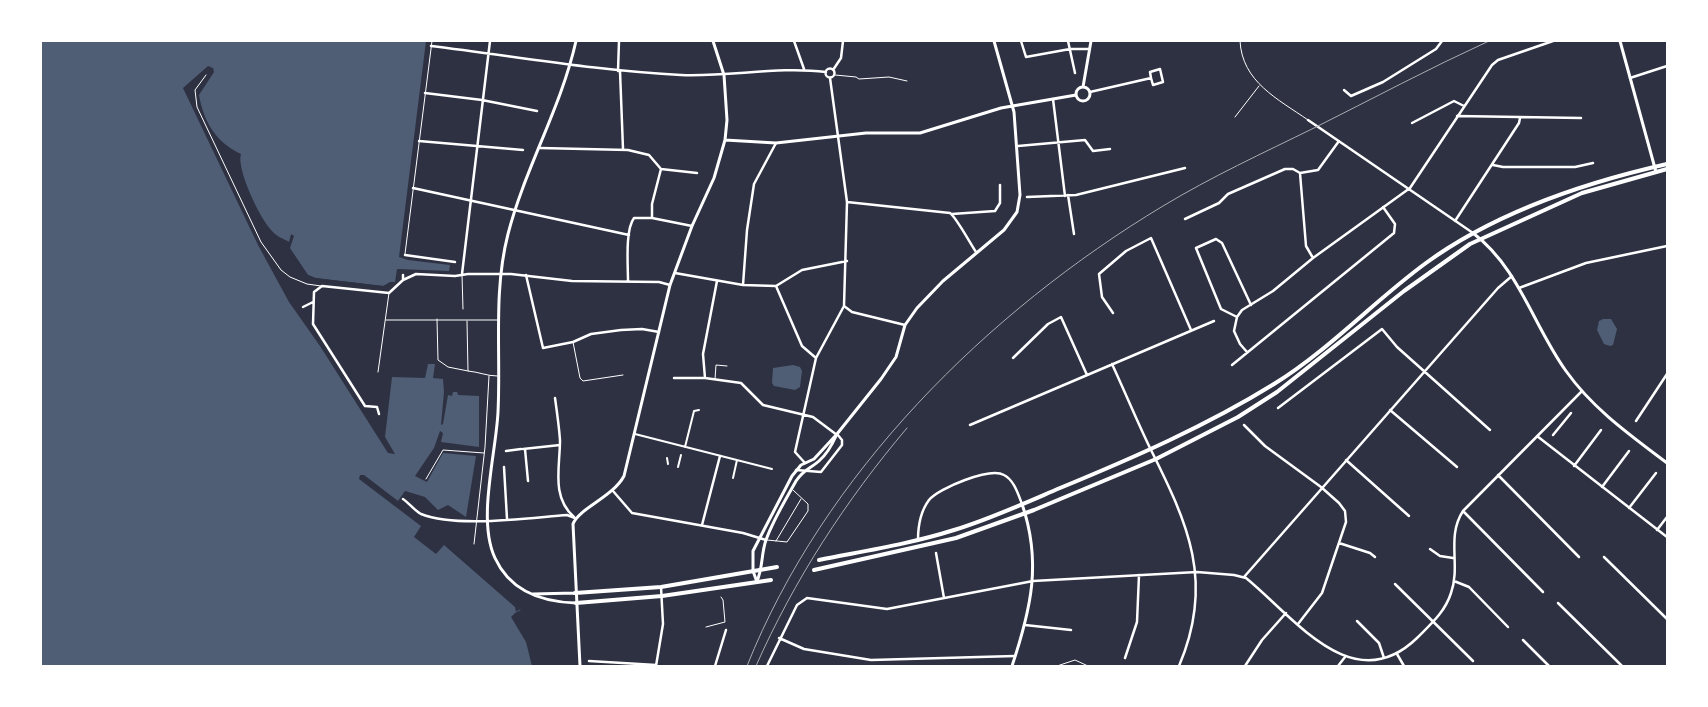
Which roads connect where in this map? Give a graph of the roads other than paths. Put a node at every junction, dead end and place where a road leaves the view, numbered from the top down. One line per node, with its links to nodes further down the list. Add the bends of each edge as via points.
1 (432, 41): 16 (lane)
2 (490, 41): 19 (street)
3 (576, 41): 20 (street)
4 (619, 41): 24 (street)
5 (714, 41): 29 (street)
6 (794, 41): 22 (street)
7 (843, 41): 23 (street, via 841,58)
8 (994, 41): 42 (street)
9 (1021, 41): 17 (street, via 1026,58)
10 (1068, 41): 17 (street)
11 (1090, 41): 18 (street)
12 (1240, 41): 34 (lane, via 1246,66)
13 (1442, 41): 36 (street, via 1436,49 1383,82 1351,96)
14 (1553, 41): 43 (street, via 1498,60 1486,72)
15 (1620, 41): 32 (street)
16 (431, 46): 19 (street); 38 (lane)
17 (1070, 49): 18 (street); 26 (street)
18 (1089, 49): 35 (street)
19 (488, 53): 20 (street); 41 (street)
20 (572, 64): 24 (street); 59 (street)
21 (1667, 66): 32 (street)
22 (804, 69): 25 (street); 29 (street)
23 (833, 70): 25 (street); 28 (street)
24 (619, 71): 29 (street); 60 (street)
25 (826, 72): 30 (street)
26 (1075, 73)
27 (206, 74): 107 (lane, via 195,90 197,107 261,242 285,274 307,284)
28 (835, 74): 30 (street); 33 (lane, via 859,79 889,77)
29 (724, 75): 52 (street, via 728,120)
30 (830, 78): 51 (street)
31 (1151, 78): 31 (street, via 1153,85 1163,82 1160,69 1150,72); 37 (street)
32 (1630, 78): 68 (street)
33 (907, 81)
34 (1259, 86): 46 (lane); 49 (lane)
35 (1083, 87): 37 (street); 39 (street, via 1077,90)
36 (1344, 90)
37 (1090, 92): 39 (street, via 1085,101)
38 (425, 93): 41 (street); 53 (lane)
39 (1076, 95): 40 (street)
40 (1053, 99): 42 (street); 56 (street)
41 (482, 100): 44 (street); 58 (street)
42 (1012, 106): 51 (street, via 920,133); 57 (street)
43 (1464, 106): 45 (street); 50 (street, via 1454,101)
44 (537, 111)
45 (1457, 116): 47 (street); 74 (street)
46 (1235, 117)
47 (1520, 118): 48 (street); 65 (street)
48 (1581, 118)
49 (1308, 120): 54 (street)
50 (1412, 123)
51 (838, 135): 55 (street); 78 (street)
52 (725, 140): 55 (street); 85 (street, via 714,178)
53 (419, 141): 58 (street); 73 (lane)
54 (1339, 141): 71 (street, via 1318,170); 74 (street)
55 (776, 143): 105 (street, via 754,184)
56 (1059, 143): 57 (street); 61 (street, via 1085,140 1093,151); 75 (street)
57 (1018, 146): 91 (street, via 1020,204 1008,226)
58 (476, 147): 62 (street); 77 (street)
59 (540, 148): 60 (street); 80 (street)
60 (623, 149): 67 (street, via 649,156)
61 (1110, 149)
62 (523, 150)
63 (1594, 163): 65 (street, via 1575,167)
64 (1667, 164): 68 (main road)
65 (1493, 165): 84 (street)
66 (1186, 168): 75 (street)
67 (661, 169): 70 (street); 82 (street, via 652,204)
68 (1656, 169): 69 (main road); 86 (main road, via 1607,180 1524,208); 89 (main road, via 1582,193)
69 (1667, 169)
70 (697, 173)
71 (1300, 173): 83 (street, via 1293,169 1285,170 1228,194 1219,203); 93 (street, via 1306,246)
72 (1000, 184): 81 (street, via 1000,203 995,211)
73 (413, 188): 77 (street); 92 (lane)
74 (1410, 188): 79 (street); 84 (street)
75 (1066, 196): 76 (street); 87 (street)
76 (1027, 198)
77 (470, 200): 80 (street); 98 (street)
78 (847, 202): 81 (street); 94 (street)
79 (1383, 207): 93 (street); 127 (street, via 1395,224 1394,233)
80 (515, 210): 88 (street); 99 (street)
81 (952, 214): 91 (street)
82 (652, 218): 85 (street); 88 (street, via 634,218)
83 (1185, 219)
84 (1455, 221): 86 (street)
85 (692, 226): 96 (street)
86 (1473, 233): 89 (street); 166 (main road, via 1426,263 1277,382)
87 (1074, 234)
88 (629, 235): 103 (street)
89 (1480, 238): 101 (street, via 1500,257); 173 (main road, via 1426,274 1281,389 1238,417)
90 (1667, 246): 109 (street, via 1586,263)
91 (976, 252): 123 (street, via 935,289)
92 (405, 255): 95 (street)
93 (1313, 258): 112 (street)
94 (847, 261): 108 (street, via 802,270); 113 (street)
95 (455, 262)
96 (675, 273): 104 (street); 106 (street)
97 (403, 274): 102 (street)
98 (462, 274): 99 (street); 102 (street, via 416,274); 115 (lane)
99 (502, 274): 100 (street); 121 (street)
100 (526, 275): 103 (street, via 572,281); 126 (street, via 543,348)
101 (1513, 276): 109 (street); 133 (street, via 1498,288)
102 (404, 280): 110 (street)
103 (628, 281): 106 (street)
104 (717, 281): 105 (street); 142 (street, via 703,354)
105 (743, 284): 108 (street)
106 (670, 285): 125 (street)
107 (322, 286): 110 (street); 111 (street, via 314,292)
108 (776, 286): 128 (street, via 802,346)
109 (1519, 288): 144 (street, via 1561,363)
110 (389, 292): 119 (lane)
111 (313, 302): 114 (street); 150 (street, via 314,324 365,406 377,407)
112 (1251, 305): 117 (street); 117 (street, via 1222,243 1216,239 1196,248 1221,309)
113 (844, 306): 123 (street, via 852,312); 128 (street)
114 (303, 307)
115 (463, 309)
116 (1113, 314): 124 (street, via 1102,297 1099,274 1126,251 1151,238)
117 (1237, 316): 127 (street, via 1234,324 1236,337)
118 (437, 318): 119 (lane); 120 (lane); 135 (lane, via 438,360 448,367)
119 (386, 320): 134 (lane)
120 (467, 320): 121 (lane); 135 (lane)
121 (498, 320): 140 (street)
122 (1214, 320): 124 (street)
123 (905, 325): 160 (street, via 892,364)
124 (1191, 331): 130 (street)
125 (659, 332): 126 (street, via 620,330 591,334); 159 (street)
126 (573, 342): 137 (lane, via 583,381)
127 (1247, 352): 131 (street)
128 (816, 358): 152 (street)
129 (1013, 358): 138 (street, via 1048,324 1061,317)
130 (1112, 364): 138 (street); 166 (street)
131 (1232, 365)
132 (727, 366): 143 (lane, via 716,365)
133 (1424, 371): 146 (street, via 1382,329); 148 (street); 157 (street)
134 (378, 372)
135 (468, 372): 139 (lane, via 484,372)
136 (1667, 374): 154 (street)
137 (623, 375)
138 (1087, 375): 156 (street)
139 (489, 376): 140 (lane); 169 (lane)
140 (499, 376): 207 (street)
141 (674, 378): 142 (street)
142 (705, 378): 143 (street)
143 (715, 379): 152 (street, via 741,383 766,406)
144 (1582, 391): 151 (street); 177 (street, via 1597,408)
145 (555, 398): 163 (street)
146 (1278, 408)
147 (698, 410): 164 (street, via 694,411)
148 (1390, 410): 175 (street); 181 (street)
149 (1571, 413): 153 (street)
150 (379, 414)
151 (1559, 414): 153 (street); 162 (street)
152 (803, 415): 160 (street, via 816,418); 176 (street, via 795,452)
153 (1566, 419): 161 (street)
154 (1636, 421)
155 (1244, 425): 191 (street, via 1265,446)
156 (970, 426)
157 (1490, 430)
158 (1601, 430): 179 (street)
159 (634, 434): 164 (street); 195 (street, via 624,476)
160 (837, 435): 176 (street, via 814,459); 185 (street, via 819,461); 185 (street, via 842,445 823,471)
161 (1553, 435)
162 (1537, 436): 179 (street); 187 (street)
163 (560, 444): 165 (street); 204 (street, via 558,486 569,513)
164 (684, 448): 171 (street)
165 (523, 449): 167 (street); 190 (street)
166 (1151, 450): 173 (street); 198 (main road)
167 (506, 451)
168 (1629, 451): 192 (street)
169 (484, 453): 189 (lane, via 443,450); 206 (lane)
170 (681, 455): 180 (street)
171 (720, 456): 174 (street); 208 (street)
172 (667, 458): 178 (street)
173 (1156, 459): 201 (main road); 228 (street, via 1184,522)
174 (737, 460): 183 (street); 188 (street)
175 (1346, 460): 191 (street); 202 (street)
176 (805, 463): 184 (street)
177 (1667, 463)
178 (668, 464)
179 (1574, 466): 192 (street)
180 (678, 467)
181 (1457, 467)
182 (504, 468): 205 (street)
183 (772, 469)
184 (796, 470): 185 (street); 193 (street)
185 (804, 471): 194 (street)
186 (1656, 473): 199 (street)
187 (1498, 475): 200 (street); 220 (street)
188 (733, 478)
189 (426, 480)
190 (528, 481)
191 (1321, 487): 216 (street, via 1345,511 1346,522); 230 (street)
192 (1602, 487): 199 (street)
193 (784, 490): 194 (lane); 210 (street)
194 (792, 490): 196 (lane); 212 (street)
195 (613, 491): 204 (street); 208 (street, via 632,513)
196 (801, 498): 214 (lane); 214 (lane, via 808,504 808,511 787,542)
197 (404, 499): 206 (street, via 419,513)
198 (1022, 504): 201 (street); 213 (main road); 213 (street, via 1008,477 996,472 982,475 931,497 920,516)
199 (1629, 508): 209 (street)
200 (1463, 511): 222 (street, via 1453,535); 237 (street)
201 (1025, 513): 226 (main road, via 948,540); 232 (street, via 1032,545)
202 (1409, 516)
203 (1667, 517): 209 (street)
204 (575, 518): 205 (street); 239 (street)
205 (507, 519): 207 (street)
206 (477, 520): 207 (street); 215 (lane)
207 (487, 520): 238 (street, via 495,560 510,579)
208 (702, 525): 210 (street)
209 (1658, 530): 211 (street)
210 (759, 537): 212 (street); 227 (street, via 752,554)
211 (1667, 537)
212 (766, 540): 214 (lane); 225 (street)
213 (918, 540): 223 (main road)
214 (776, 542)
215 (474, 544)
216 (1339, 544): 219 (street); 249 (street, via 1322,593)
217 (1430, 548): 222 (street, via 1440,556)
218 (936, 553): 242 (street)
219 (1374, 557)
220 (1578, 557)
221 (1604, 557): 246 (street)
222 (1454, 558): 233 (street)
223 (819, 560)
224 (777, 567): 225 (main road)
225 (762, 570): 227 (main road); 234 (street)
226 (814, 570)
227 (753, 571): 234 (street); 236 (main road)
228 (1197, 572): 229 (street); 230 (street); 271 (street, via 1195,616)
229 (1139, 575): 232 (street); 260 (street, via 1136,622)
230 (1244, 577): 245 (street)
231 (770, 580): 234 (main road)
232 (1033, 581): 242 (street); 250 (street)
233 (1454, 581): 248 (street, via 1446,604); 252 (street, via 1469,587)
234 (757, 582): 240 (main road)
235 (1395, 584): 248 (street)
236 (661, 587): 239 (main road); 240 (street)
237 (1544, 592)
238 (530, 593): 239 (street); 243 (street, via 546,600)
239 (575, 594): 243 (street)
240 (662, 596): 243 (main road); 264 (street)
241 (721, 597): 251 (lane, via 725,622)
242 (944, 598): 255 (street, via 887,609 803,599)
243 (576, 603): 265 (street)
244 (1558, 604): 276 (street)
245 (1286, 613): 249 (street); 272 (street)
246 (1667, 619)
247 (1357, 621): 261 (street, via 1379,642)
248 (1434, 622): 257 (street); 263 (street)
249 (1298, 624): 259 (street, via 1322,644)
250 (1025, 625): 254 (street); 258 (street)
251 (706, 627)
252 (1508, 627)
253 (726, 630): 266 (street)
254 (1071, 630)
255 (779, 638): 258 (street, via 807,649 872,660); 267 (street)
256 (1523, 640): 275 (street)
257 (1397, 654): 261 (street); 274 (street)
258 (1015, 656): 268 (street)
259 (1345, 657): 261 (street); 273 (street)
260 (1124, 658)
261 (1384, 658)
262 (589, 661): 264 (street)
263 (1473, 661)
264 (656, 665)
265 (580, 666)
266 (715, 666)
267 (768, 666)
268 (1012, 666)
269 (1057, 666): 270 (lane, via 1074,660)
270 (1088, 666)
271 (1179, 666)
272 (1245, 666)
273 (1338, 666)
274 (1404, 666)
275 (1550, 666)
276 (1622, 666)

